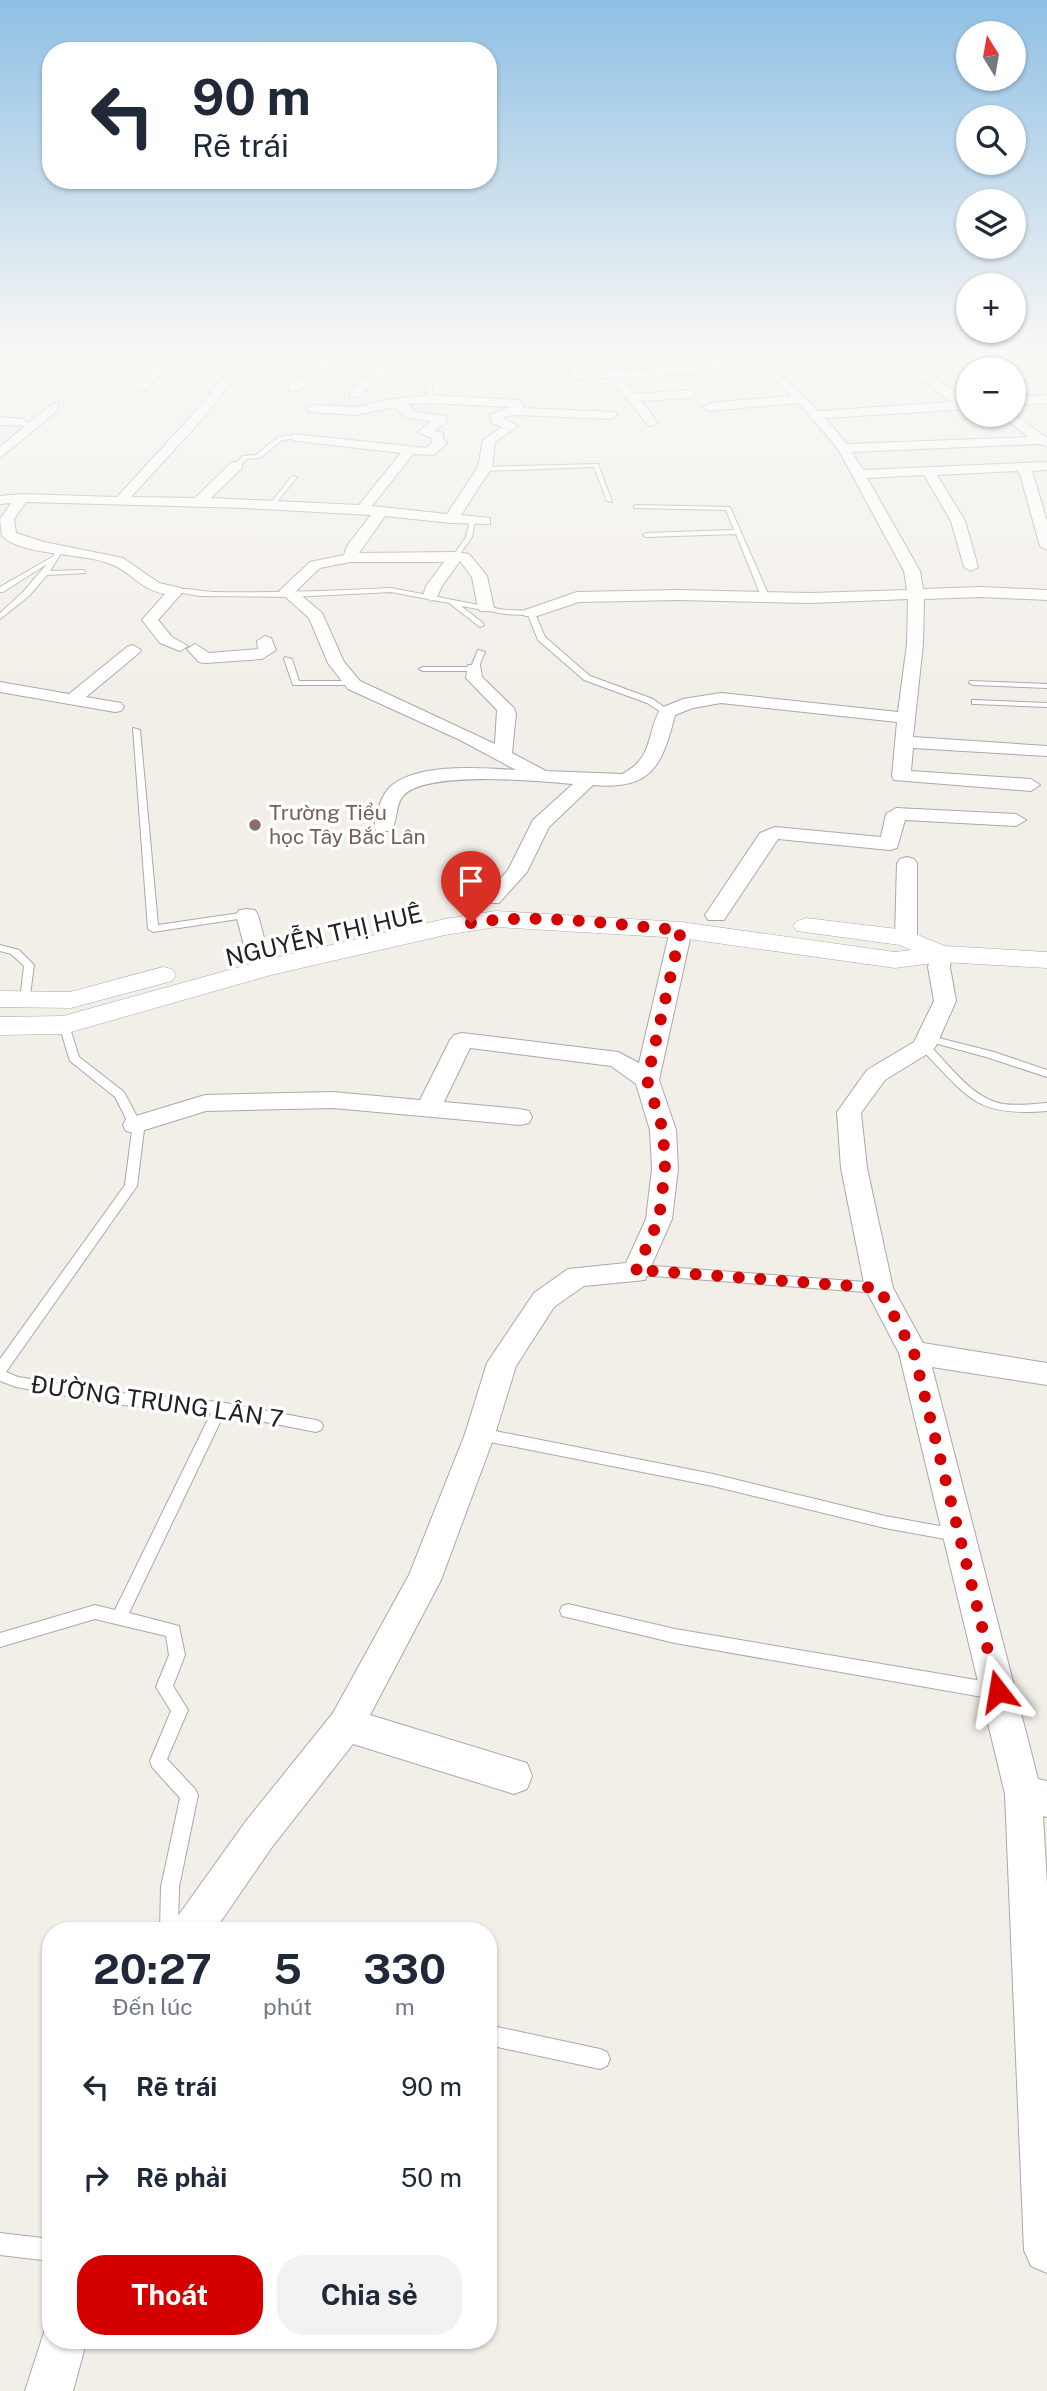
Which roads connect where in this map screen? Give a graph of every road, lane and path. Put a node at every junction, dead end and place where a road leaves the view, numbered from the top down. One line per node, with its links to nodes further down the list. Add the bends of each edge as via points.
1 (237, 465): 18 (street)
2 (153, 466): 17 (street)
3 (397, 466): 21 (street)
4 (485, 466): 10 (street)
5 (580, 466): 10 (lane)
6 (596, 466): 16 (lane)
7 (854, 466): 12 (street)
8 (1047, 466): 9 (street)
9 (1021, 467): 11 (street); 27 (street)
10 (484, 469): 23 (street)
11 (928, 471): 12 (street); 31 (street, via 958,521)
12 (859, 474): 36 (street, via 912,571)
13 (294, 477): 19 (lane)
14 (22, 498): 15 (street); 17 (street); 28 (street, via 7,519 9,536)
15 (0, 500)
16 (610, 501)
17 (119, 502): 18 (street)
18 (198, 503): 19 (street)
19 (271, 506): 21 (street)
20 (636, 507): 25 (lane, via 728,508)
21 (362, 510): 22 (street)
22 (381, 511): 23 (street); 30 (street)
23 (451, 519): 24 (street)
24 (478, 521): 29 (lane)
25 (740, 533): 26 (lane); 40 (lane)
26 (646, 535)
27 (1047, 546)
28 (56, 555): 33 (lane); 34 (lane); 35 (street, via 118,561 154,587)
29 (456, 556): 30 (street); 39 (street); 42 (street, via 471,563 479,576)
30 (350, 558): 37 (street, via 315,565 288,588)
31 (971, 567)
32 (83, 572): 33 (lane)
33 (45, 573): 44 (lane)
34 (0, 590)
35 (176, 591): 37 (lane); 47 (street, via 150,620 166,640 205,658 262,654 268,650)
36 (917, 593): 38 (street); 40 (street); 62 (street)
37 (291, 595): 39 (lane, via 391,590); 53 (street, via 316,616 337,663)
38 (1047, 595)
39 (432, 596): 41 (lane)
40 (765, 596): 43 (street, via 578,597)
41 (449, 600): 42 (lane); 46 (lane)
42 (486, 608): 43 (lane)
43 (531, 613): 61 (lane, via 541,638 587,678)
44 (0, 620): 45 (lane)
45 (10, 625)
46 (480, 625)
47 (265, 641)
48 (133, 650): 57 (street)
49 (481, 652): 52 (lane)
50 (288, 659): 53 (lane, via 296,683)
51 (423, 669): 52 (lane)
52 (474, 670): 66 (street, via 474,678 505,708)
53 (352, 683): 66 (street)
54 (973, 683): 55 (lane)
55 (1047, 686)
56 (0, 687): 57 (street)
57 (74, 698): 60 (street)
58 (975, 702): 59 (lane)
59 (1047, 705)
60 (115, 707)
61 (667, 712): 62 (street, via 722,698); 69 (street, via 656,753 640,772 627,779)
62 (906, 718): 64 (street)
63 (136, 730): 76 (lane, via 153,929)
64 (904, 742): 65 (street); 68 (street)
65 (1047, 751)
66 (503, 756): 67 (street)
67 (542, 776): 69 (street); 73 (street, via 417,780 391,799)
68 (901, 776): 70 (street); 71 (street)
69 (588, 780): 75 (street, via 540,824 517,872)
70 (1031, 785)
71 (896, 814): 72 (street); 77 (street, via 890,844 784,833 768,837)
72 (1016, 820)
73 (384, 827)
74 (907, 863): 79 (street)
75 (492, 899): 77 (street, NGUYỄN THỊ HUÊ); 82 (street, NGUYỄN THỊ HUÊ)
76 (247, 915): 82 (street)
77 (716, 915): 79 (street, NGUYỄN THỊ HUÊ)
78 (681, 930): 81 (street, NGUYỄN THỊ HUÊ, via 895,960); 82 (street, NGUYỄN THỊ HUÊ, via 496,919); 89 (street)
79 (906, 938): 81 (street, NGUYỄN THỊ HUÊ)
80 (0, 948): 84 (lane, via 15,952 29,965)
81 (940, 954): 83 (street, NGUYỄN THỊ HUÊ); 87 (street, via 945,1001)
82 (261, 959): 84 (street, NGUYỄN THỊ HUÊ, via 71,1000); 85 (street, NGUYỄN THỊ HUÊ)
83 (1047, 960)
84 (12, 999)
85 (64, 1026): 86 (street, NGUYỄN THỊ HUÊ); 93 (lane, ĐƯỜNG TRUNG LÂN 7, via 74,1059 120,1095)
86 (1, 1027)
87 (926, 1042): 88 (lane, via 990,1054); 90 (lane, via 968,1093 983,1103 1004,1109); 95 (street, via 876,1075 849,1112 854,1168)
88 (1046, 1074)
89 (647, 1080): 91 (street, via 618,1059 462,1040); 94 (street, via 663,1130 665,1169 659,1219)
90 (1047, 1107)
91 (428, 1109): 92 (street); 93 (street, via 333,1100 205,1103)
92 (520, 1117)
93 (135, 1125): 97 (lane, ĐƯỜNG TRUNG LÂN 7, via 131,1186)
94 (635, 1273): 95 (lane); 102 (street, via 578,1276 544,1300 502,1363)
95 (879, 1288): 96 (street)
96 (914, 1353): 98 (street); 103 (street)
97 (0, 1368)
98 (1047, 1374)
99 (0, 1375): 100 (lane, ĐƯỜNG TRUNG LÂN 7, via 16,1382 111,1398)
100 (220, 1408): 101 (lane, ĐƯỜNG TRUNG LÂN 7); 105 (lane)
101 (316, 1426)
102 (480, 1434): 103 (lane); 108 (street, via 424,1580)
103 (959, 1535): 107 (street)
104 (568, 1611): 107 (lane, via 675,1636)
105 (119, 1617): 106 (lane, via 95,1612); 111 (lane, via 173,1631 177,1655 164,1687 180,1710 158,1761 189,1795 170,1887)
106 (0, 1640)
107 (998, 1691): 110 (street)
108 (346, 1725): 109 (street); 112 (street, via 259,1833)
109 (514, 1776)
110 (1035, 1797): 117 (street)
111 (169, 1922)
112 (198, 1922)
113 (497, 2037): 114 (lane)
114 (600, 2059)
115 (0, 2244): 116 (lane)
116 (42, 2249)
117 (1047, 2250)
118 (61, 2349): 119 (street)
119 (49, 2391)

